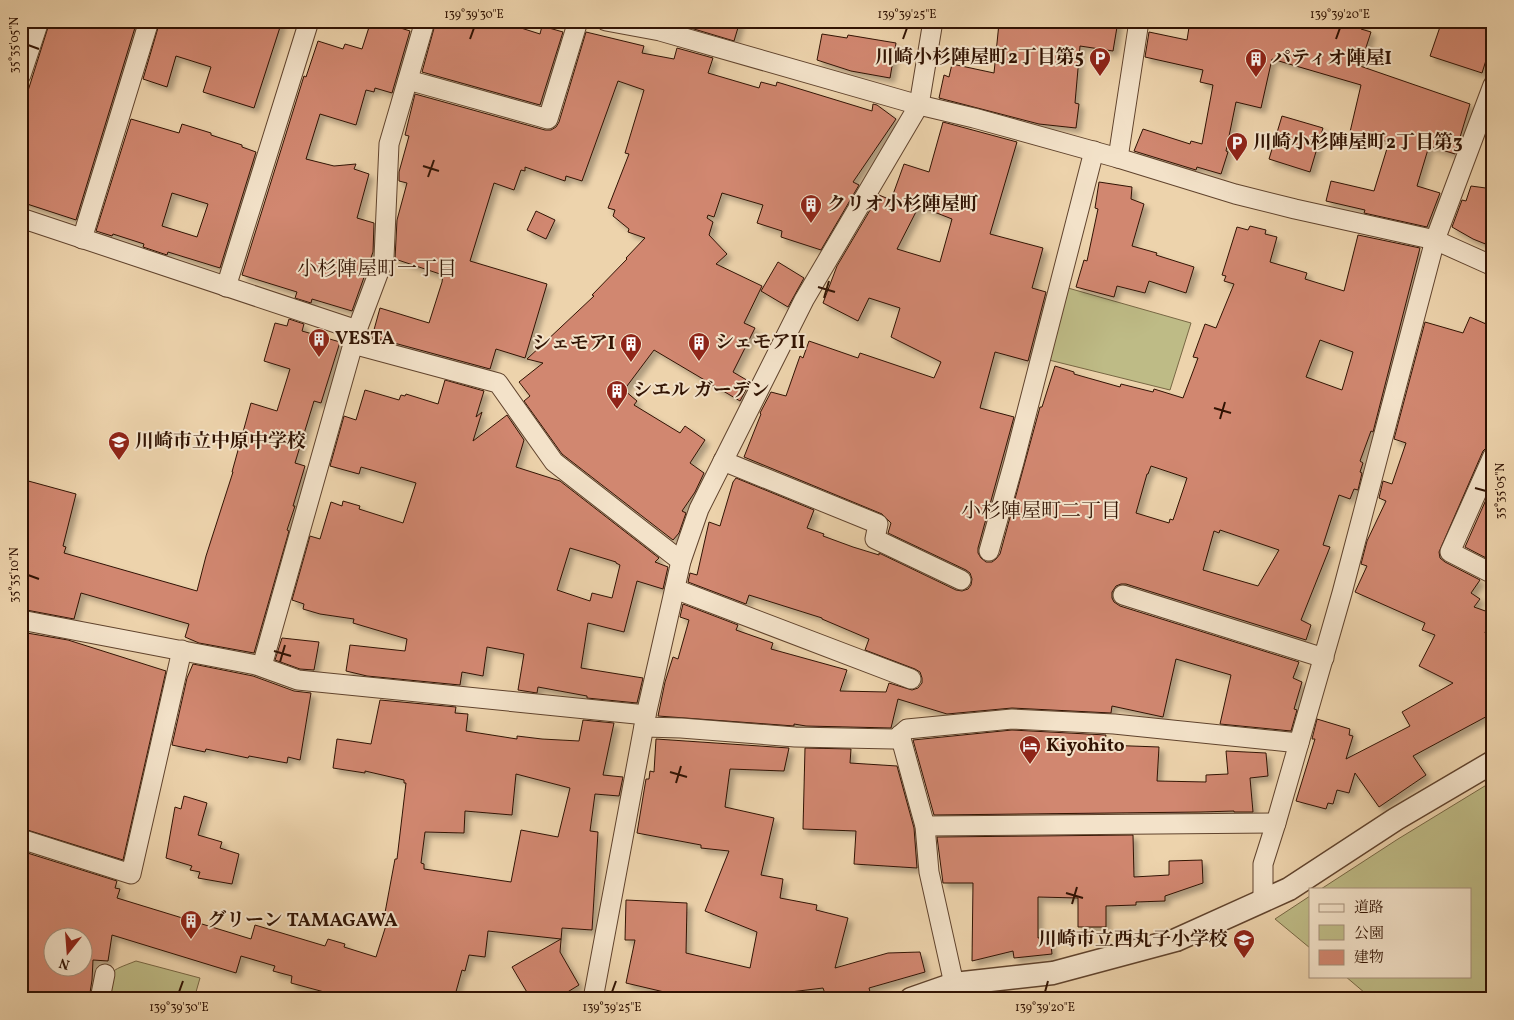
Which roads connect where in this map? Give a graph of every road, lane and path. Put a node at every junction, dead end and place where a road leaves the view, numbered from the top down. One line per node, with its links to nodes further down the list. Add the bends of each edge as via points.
1 (39, 21): 9 (street)
2 (149, 21): 17 (street)
3 (309, 21): 20 (street)
4 (425, 21): 11 (street)
5 (578, 21): 11 (street, via 548,119)
6 (606, 21): 13 (street, via 660,31)
7 (933, 21): 13 (street)
8 (1139, 21): 15 (street)
9 (26, 45): 10 (street)
10 (21, 75)
11 (408, 80): 21 (street, via 389,144 384,258)
12 (1493, 85): 18 (street)
13 (919, 105): 14 (street); 23 (street, via 804,300)
14 (1094, 152): 15 (street); 24 (street)
15 (1118, 158): 18 (street, via 1235,194)
16 (21, 218): 17 (street)
17 (82, 239): 20 (street)
18 (1435, 240): 19 (street); 32 (street)
19 (1493, 266)
20 (226, 287): 21 (street)
21 (355, 337): 25 (street, via 498,384 554,462); 33 (street)
22 (1493, 456): 26 (street, via 1450,552)
23 (723, 461): 25 (street, via 699,509); 27 (street, via 878,524 875,539)
24 (989, 551)
25 (681, 561): 28 (street)
26 (1493, 574)
27 (961, 580)
28 (675, 588): 34 (street); 35 (street)
29 (1123, 595): 32 (street)
30 (21, 620): 31 (street)
31 (182, 650): 33 (street); 41 (street, via 131,874)
32 (1324, 658): 37 (street)
33 (262, 666): 35 (street, via 298,680)
34 (911, 679)
35 (645, 721): 36 (street, via 795,736 893,739); 46 (street)
36 (900, 735): 37 (street, via 907,729 1012,719 1132,725); 40 (street)
37 (1299, 743): 39 (street)
38 (1493, 762): 42 (street, via 1396,819 1289,889)
39 (1276, 823): 40 (street); 42 (street, via 1263,864)
40 (925, 826): 44 (street, via 929,872)
41 (21, 839)
42 (1262, 901): 44 (street, via 1176,940 1053,974)
43 (105, 974): 45 (street)
44 (954, 984): 47 (street)
45 (100, 999)
46 (593, 999)
47 (910, 999)

